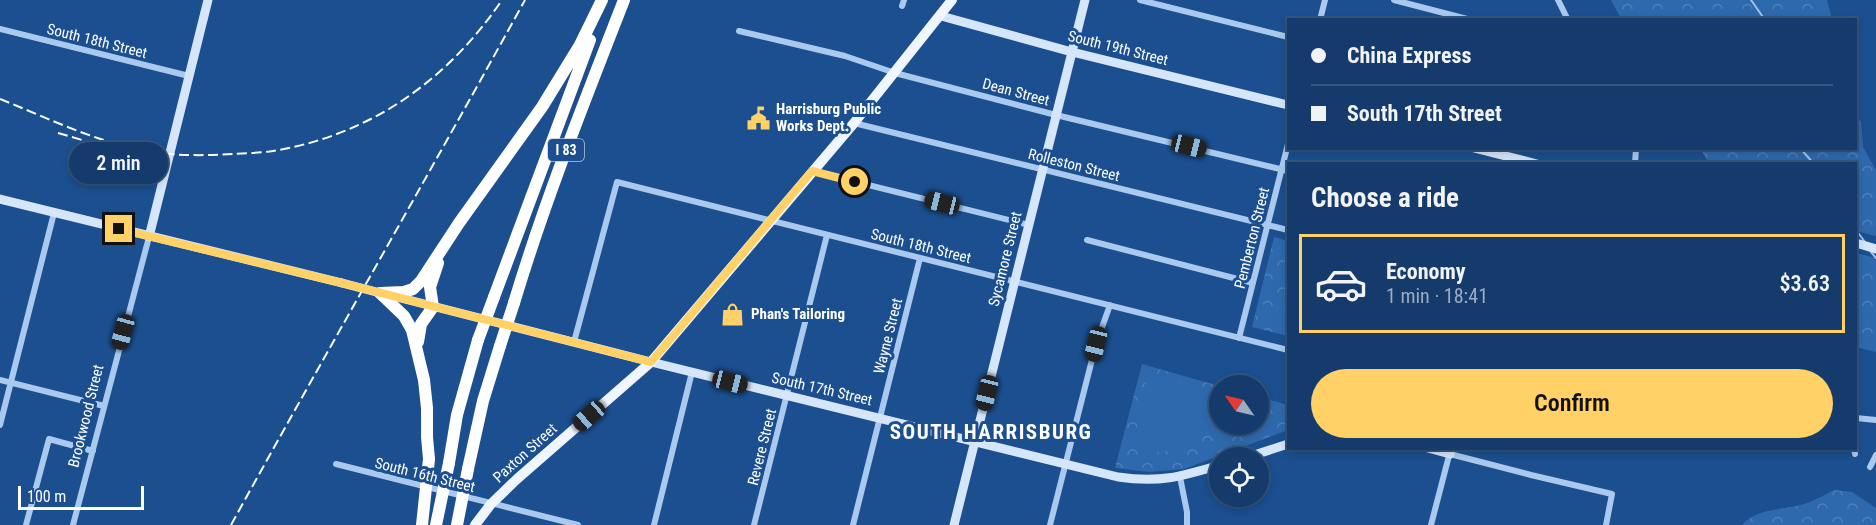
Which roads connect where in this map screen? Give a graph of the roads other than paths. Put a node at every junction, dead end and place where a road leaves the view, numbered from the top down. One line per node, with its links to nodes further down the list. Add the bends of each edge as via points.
1 (208, 0): 19 (main road, Brookwood Street)
2 (603, 0): 32 (highway, via 562,76); 76 (highway, I 83, bridge, via 478,340 457,415)
3 (624, 0): 77 (highway, I 83, bridge, via 537,229 483,401)
4 (952, 0): 10 (main road, Paxton Street)
5 (1085, 0): 17 (main road, Sycamore Street)
6 (1140, 0): 16 (street)
7 (1325, 0): 11 (street)
8 (1395, 0): 12 (street)
9 (1558, 0): 13 (street)
10 (941, 16): 17 (main road, South 19th Street); 18 (main road, Paxton Street)
11 (1320, 18)
12 (1463, 18)
13 (1567, 18)
14 (0, 29): 19 (street, South 18th Street)
15 (739, 31): 18 (street, Dean Street, via 845,56)
16 (1287, 37)
17 (1072, 52): 20 (main road, South 19th Street); 21 (main road, Sycamore Street)
18 (895, 73): 21 (street, Dean Street); 22 (main road, Paxton Street)
19 (189, 76): 37 (main road, Brookwood Street)
20 (1287, 105)
21 (1056, 115): 26 (main road, Sycamore Street); 27 (street, Dean Street)
22 (854, 123): 26 (street, Rolleston Street); 28 (main road, Paxton Street)
23 (1287, 150): 27 (street, Pemberton Street)
24 (1481, 150): 25 (main road)
25 (1526, 162)
26 (1042, 169): 33 (main road, Sycamore Street); 34 (street, Rolleston Street)
27 (1285, 170): 34 (street, Pemberton Street)
28 (812, 171): 31 (main road, Paxton Street); 33 (street)
29 (0, 199): 30 (main road, South 17th Street)
30 (54, 213): 37 (main road, South 17th Street); 54 (street)
31 (770, 220): 36 (street, South 18th Street); 48 (street, South 18th Street, via 617,182); 51 (main road, Paxton Street)
32 (459, 224): 44 (highway, via 413,289); 46 (highway, via 444,248 432,281)
33 (1029, 225): 42 (main road, Sycamore Street)
34 (1268, 225): 35 (street, Rolleston Street); 43 (street, Pemberton Street)
35 (1287, 230)
36 (827, 235): 41 (street, South 18th Street); 55 (street, Revere Street)
37 (148, 237): 44 (main road, South 17th Street, bridge); 56 (street, Brookwood Street)
38 (1088, 240): 43 (street)
39 (1857, 243): 40 (main road)
40 (1876, 249)
41 (920, 258): 42 (street, South 18th Street); 57 (street, Wayne Street)
42 (1014, 281): 45 (street, South 18th Street); 61 (main road, Sycamore Street)
43 (1253, 283): 47 (street, Pemberton Street)
44 (380, 293): 46 (main road, South 17th Street); 50 (highway, via 404,316)
45 (1110, 305): 47 (street, South 18th Street); 68 (street)
46 (433, 308): 48 (main road, South 17th Street); 50 (highway, via 421,324)
47 (1239, 338): 49 (street, South 18th Street)
48 (574, 342): 51 (main road, South 17th Street)
49 (1287, 350)
50 (418, 352): 75 (highway, bridge, via 427,408 429,459)
51 (651, 362): 52 (main road, South 17th Street); 72 (main road, Paxton Street)
52 (692, 372): 55 (main road, South 17th Street); 80 (street)
53 (0, 380): 54 (street)
54 (11, 383): 56 (street); 60 (street)
55 (787, 396): 57 (main road, South 17th Street); 81 (street, Revere Street)
56 (104, 406): 64 (street, Brookwood Street)
57 (880, 418): 61 (main road, South 17th Street); 82 (street, Wayne Street)
58 (1857, 418): 59 (street)
59 (1876, 420)
60 (0, 424)
61 (974, 442): 68 (main road, South 17th Street); 83 (main road, Sycamore Street)
62 (1287, 444): 63 (main road)
63 (1269, 450)
64 (93, 451): 73 (street, via 48,439); 74 (street, Brookwood Street)
65 (1450, 451): 86 (street); 87 (street, via 1612,494)
66 (1876, 455): 69 (street)
67 (336, 464): 72 (street, South 16th Street)
68 (1065, 465): 71 (main road, South 17th Street, via 1144,481); 84 (street)
69 (1869, 467)
70 (1209, 468): 71 (main road, South 17th Street)
71 (1180, 477): 85 (street)
72 (491, 504): 78 (main road, Paxton Street); 79 (street, South 16th Street)
73 (26, 525)
74 (73, 525)
75 (422, 525)
76 (436, 525)
77 (457, 525)
78 (475, 525)
79 (578, 525)
80 (654, 525)
81 (754, 525)
82 (854, 525)
83 (954, 525)
84 (1050, 525)
85 (1187, 525)
86 (1431, 525)
87 (1606, 525)

